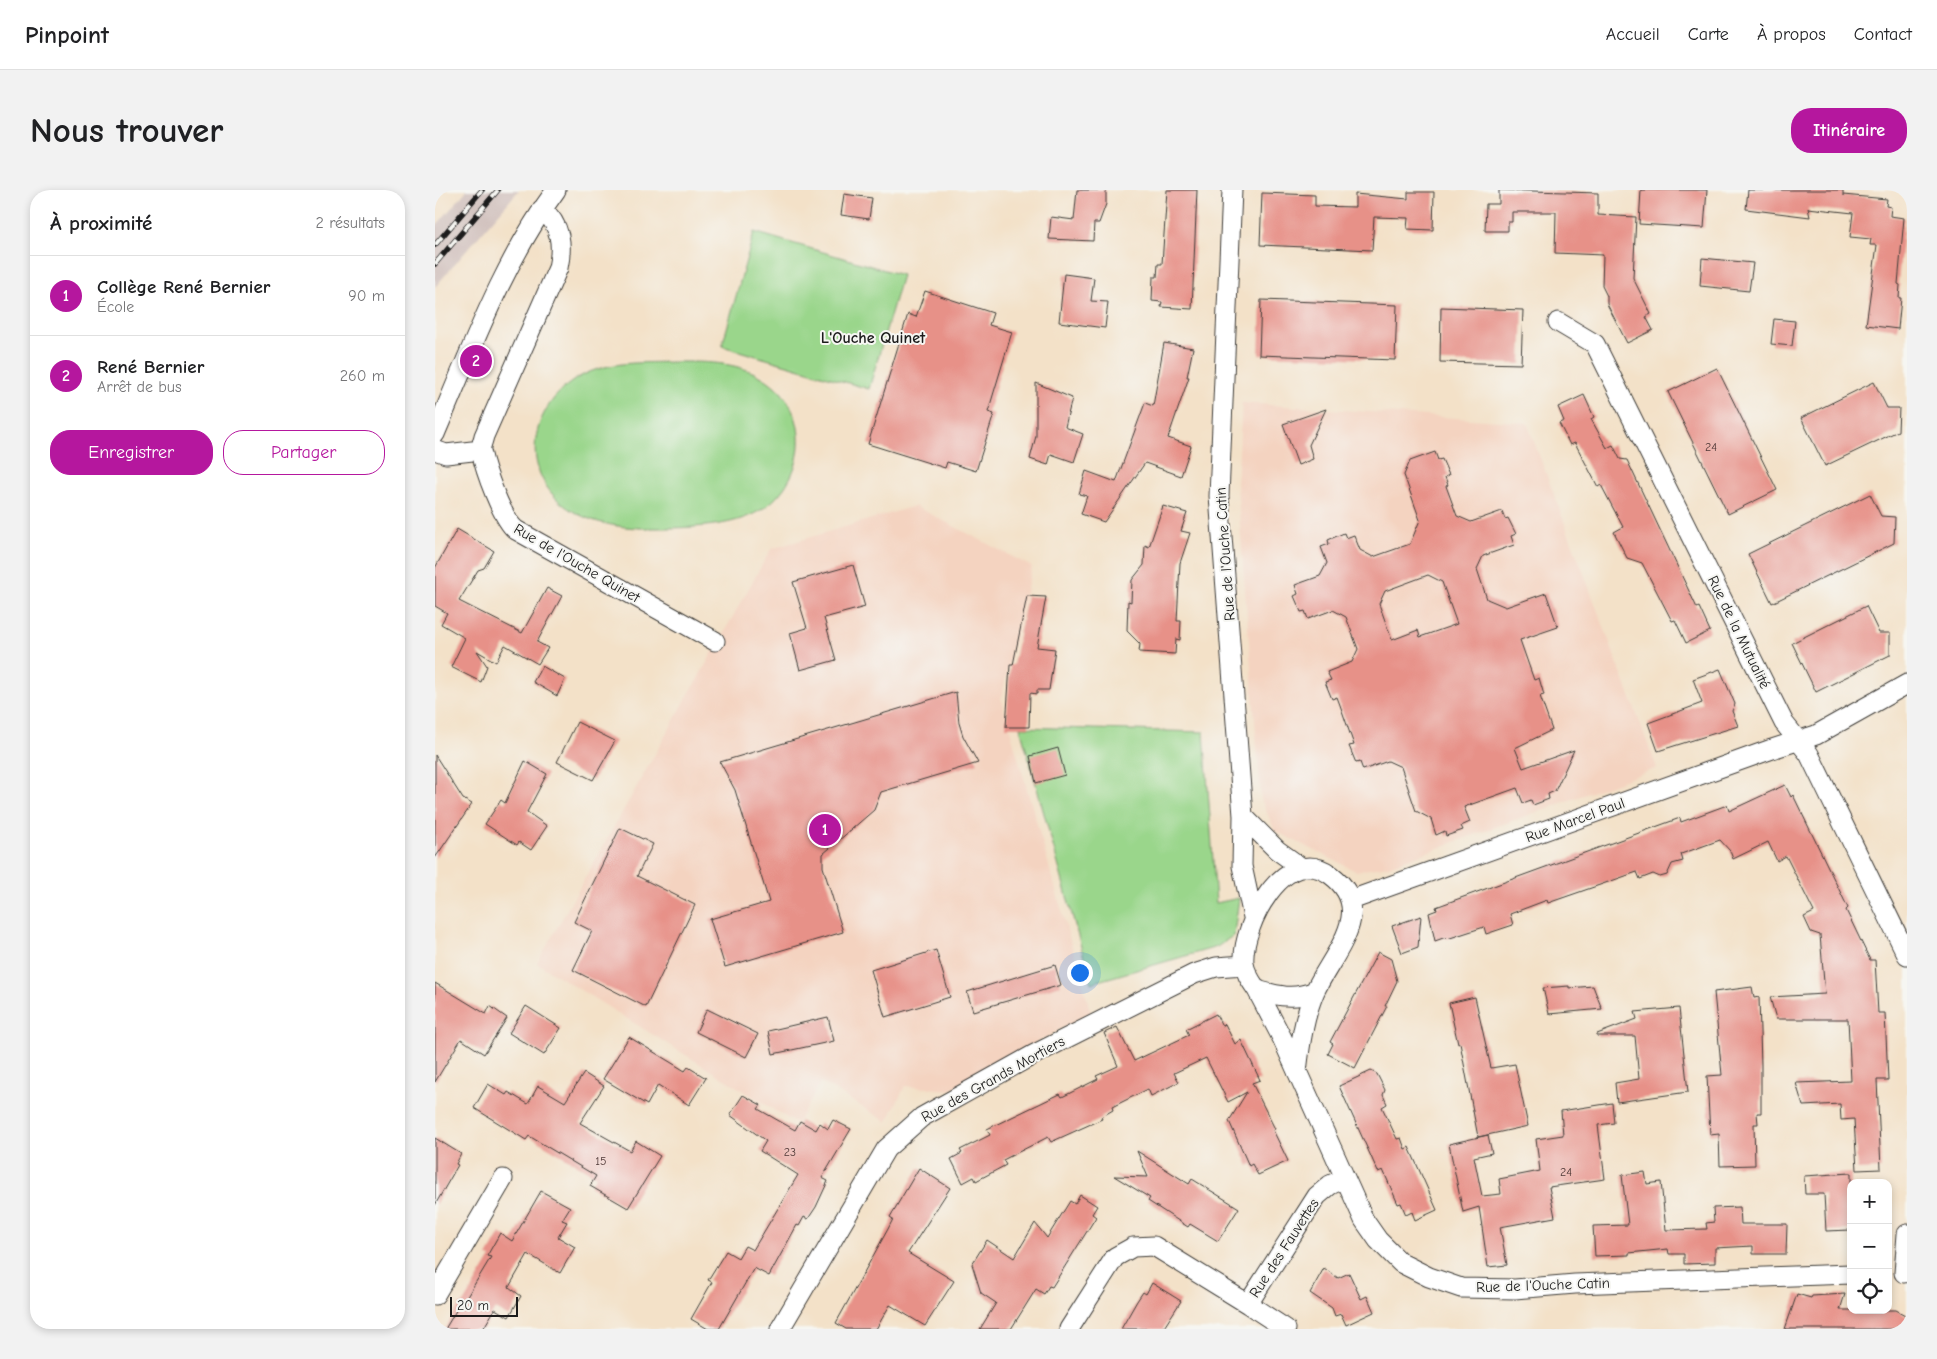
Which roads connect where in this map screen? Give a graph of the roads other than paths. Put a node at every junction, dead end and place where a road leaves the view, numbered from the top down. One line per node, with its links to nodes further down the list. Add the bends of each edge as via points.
1 (556, 190): 3 (street)
2 (1232, 190): 11 (street, Rue de l'Ouche Catin, via 1219,496)
3 (543, 209): 5 (street, via 506,269); 7 (street, via 557,227 561,242 558,268 484,436)
4 (1558, 322): 10 (street, Rue de la Mutualité, via 1595,344 1784,723)
5 (435, 434)
6 (435, 450): 7 (street, via 446,454)
7 (481, 450): 8 (street, Rue de l'Ouche Quinet, via 510,525)
8 (715, 641)
9 (1907, 684): 10 (street, Rue Marcel Paul, via 1816,735)
10 (1799, 740): 13 (street, Rue Marcel Paul); 15 (street, Rue de la Mutualité)
11 (1243, 816): 12 (street, via 1277,850); 14 (street, Rue de l'Ouche Catin, via 1242,866)
12 (1302, 868): 13 (street, via 1329,873 1343,886); 14 (street, via 1284,876 1273,886)
13 (1351, 900): 18 (street, via 1352,918 1346,935)
14 (1253, 917): 16 (street, via 1244,947)
15 (1905, 945)
16 (1244, 965): 17 (street); 27 (street, Rue des Grands Mortiers, via 1216,967 1194,974 1033,1054 921,1118 887,1149)
17 (1257, 990): 18 (street, via 1284,997 1302,997); 19 (street, Rue de l'Ouche Catin)
18 (1315, 991): 19 (street, via 1301,1037)
19 (1297, 1075): 21 (street, Rue de l'Ouche Catin)
20 (503, 1179): 25 (street)
21 (1343, 1179): 24 (street, Rue de l'Ouche Catin, via 1364,1220 1401,1263 1461,1288 1515,1289); 26 (street, Rue des Fauvettes, via 1317,1196)
22 (1907, 1234): 23 (street)
23 (1900, 1273)
24 (1847, 1274)
25 (435, 1295)
26 (1248, 1304): 28 (street, Rue des Fauvettes, via 1154,1246 1133,1247 1115,1258); 29 (street)
27 (780, 1329)
28 (1069, 1329)
29 (1286, 1329)

